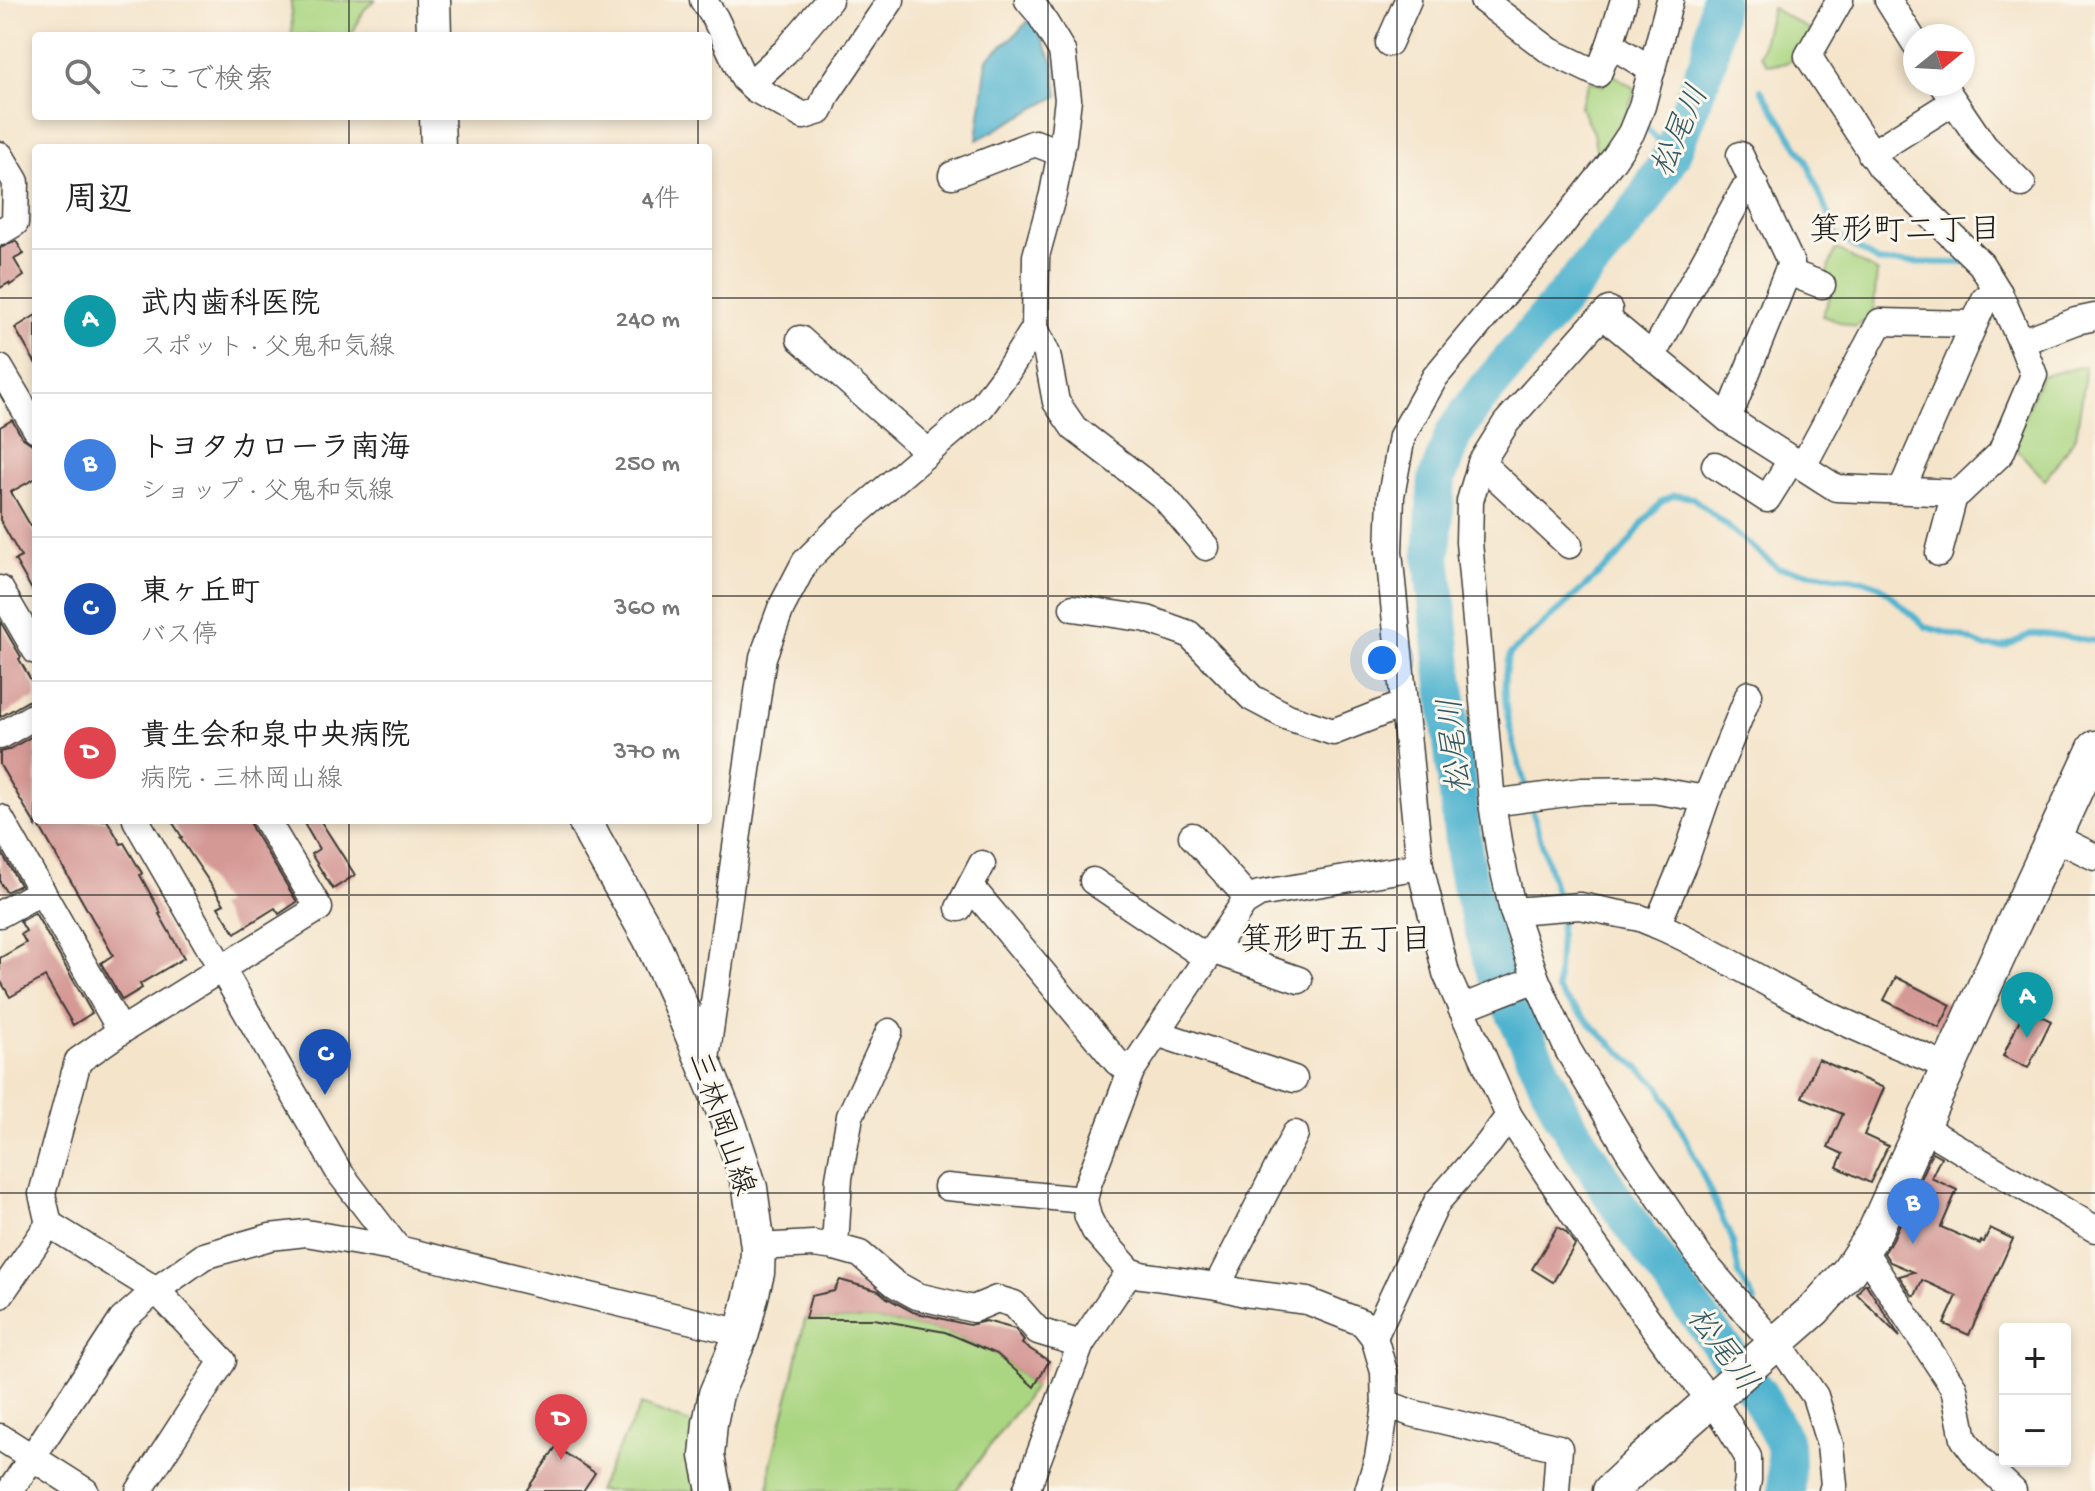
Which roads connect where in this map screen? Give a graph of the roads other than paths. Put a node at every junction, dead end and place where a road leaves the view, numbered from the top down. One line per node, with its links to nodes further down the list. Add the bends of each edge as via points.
1 (703, 0): 15 (street)
2 (829, 0): 15 (street)
3 (891, 0): 15 (street, via 820,111 804,116)
4 (1028, 0): 20 (street, via 1062,51 1068,99)
5 (1408, 0): 12 (street)
6 (1483, 0): 13 (street, via 1550,51 1598,74)
7 (1624, 0): 13 (street)
8 (1670, 0): 14 (street)
9 (1840, 0): 21 (street, via 1808,56)
10 (1888, 0): 11 (street)
11 (1903, 24)
12 (1389, 43)
13 (1610, 44): 14 (street)
14 (1652, 70): 54 (street, via 1631,133 1613,160 1435,377 1402,436 1391,496 1389,552)
15 (750, 84)
16 (1943, 96): 21 (street)
17 (1949, 96): 25 (street, via 1984,146)
18 (437, 120): 19 (main road)
19 (438, 144)
20 (1061, 153): 24 (street, via 1035,143); 33 (street, via 1036,256)
21 (1871, 154): 30 (street, via 1981,264)
22 (0, 155): 27 (street, via 16,182 15,223)
23 (1740, 155): 26 (street)
24 (952, 175)
25 (2022, 184)
26 (1755, 185): 28 (street, via 1791,263); 36 (street, via 1743,191)
27 (0, 232)
28 (1788, 272): 29 (street); 39 (street)
29 (1822, 285)
30 (1999, 293): 32 (street, via 1985,299); 35 (street)
31 (2095, 317): 35 (street)
32 (1973, 324): 43 (street, via 1880,322); 45 (street)
33 (1035, 328): 41 (street, via 981,407); 48 (street, via 1047,354 1056,402 1074,428 1164,497)
34 (800, 339): 41 (street, via 826,376)
35 (2021, 342): 46 (street, via 2034,375 2001,453)
36 (1652, 356): 39 (street); 42 (street, via 1607,313 1506,423)
37 (0, 368): 38 (street)
38 (7, 395): 40 (street)
39 (1728, 419): 43 (street)
40 (32, 424)
41 (928, 452): 83 (street, via 805,562 763,657)
42 (1481, 463): 47 (street); 59 (street, via 1470,501 1469,542)
43 (1798, 463): 44 (street, via 1767,499); 45 (street, via 1836,488)
44 (1715, 465)
45 (1902, 489): 46 (street)
46 (1955, 492): 49 (street)
47 (1569, 545)
48 (1206, 547)
49 (1939, 553)
50 (0, 589): 52 (street)
51 (1073, 608): 54 (street, via 1147,619 1189,634 1252,698 1333,732)
52 (32, 644)
53 (1749, 694): 58 (street)
54 (1404, 704): 67 (street)
55 (32, 717): 56 (street)
56 (0, 736)
57 (2095, 748): 65 (main road)
58 (1706, 799): 59 (street, via 1653,790 1582,791); 74 (street)
59 (1492, 803): 72 (street)
60 (0, 818): 69 (street)
61 (138, 824): 76 (street)
62 (268, 824): 76 (street, via 319,908)
63 (587, 824): 83 (main road, 三林岡山線, via 650,938)
64 (1192, 836): 71 (street)
65 (2054, 837): 66 (street); 84 (main road)
66 (2095, 857)
67 (1420, 866): 71 (street); 79 (street, via 1446,973)
68 (971, 886): 85 (street, via 1026,937 1117,1062)
69 (42, 891): 73 (street); 80 (street)
70 (1101, 895): 75 (street)
71 (1249, 899): 75 (street)
72 (1513, 911): 74 (street, via 1580,906); 78 (street)
73 (0, 914)
74 (1657, 925): 84 (street, via 1807,1005)
75 (1210, 954): 77 (street); 81 (street)
76 (223, 968): 80 (street); 96 (street, via 339,1172)
77 (1299, 980)
78 (1533, 980): 79 (street); 105 (street, via 1631,1155 1701,1259)
79 (1464, 1006): 87 (street)
80 (121, 1031): 92 (street, via 78,1061 42,1194)
81 (1157, 1033): 85 (street); 86 (street, via 1259,1080)
82 (877, 1042): 95 (street, via 850,1116 836,1135)
83 (705, 1066): 94 (main road, 三林岡山線, via 750,1188)
84 (1949, 1067): 88 (main road)
85 (1131, 1071): 91 (street)
86 (1294, 1079)
87 (1509, 1116): 103 (street, via 1437,1202); 106 (street, via 1670,1350)
88 (1922, 1127): 93 (street); 97 (main road)
89 (1295, 1134): 99 (street, via 1270,1208)
90 (947, 1187): 91 (street, via 979,1180)
91 (1084, 1200): 98 (street, via 1095,1231)
92 (49, 1224): 100 (street); 101 (street)
93 (2095, 1229)
94 (758, 1247): 95 (street); 102 (main road, 三林岡山線)
95 (835, 1247): 104 (street, via 860,1254 917,1296 973,1309 997,1299 1014,1304 1038,1331)
96 (398, 1249): 100 (street, via 306,1233 270,1237 204,1256); 102 (street)
97 (1863, 1250): 105 (main road, via 1815,1309); 120 (street, via 1954,1388 1964,1439)
98 (1130, 1271): 99 (street); 104 (street)
99 (1217, 1286): 103 (street, via 1307,1301 1363,1323)
100 (156, 1290): 109 (street, via 122,1320); 112 (street, via 223,1361)
101 (0, 1295)
102 (742, 1333): 113 (main road, 三林岡山線, via 716,1394 710,1423 707,1456)
103 (1374, 1337): 107 (street, via 1384,1372)
104 (1081, 1344): 114 (street)
105 (1773, 1348): 106 (main road); 119 (street, via 1815,1396 1830,1445)
106 (1715, 1398): 117 (main road); 118 (street, via 1748,1457)
107 (1385, 1403): 115 (street); 116 (street, via 1559,1448)
108 (0, 1437): 109 (street)
109 (33, 1457): 110 (street); 111 (street)
110 (10, 1491)
111 (85, 1491)
112 (139, 1491)
113 (714, 1491)
114 (1026, 1491)
115 (1368, 1491)
116 (1556, 1491)
117 (1610, 1491)
118 (1746, 1491)
119 (1832, 1491)
120 (2013, 1491)

